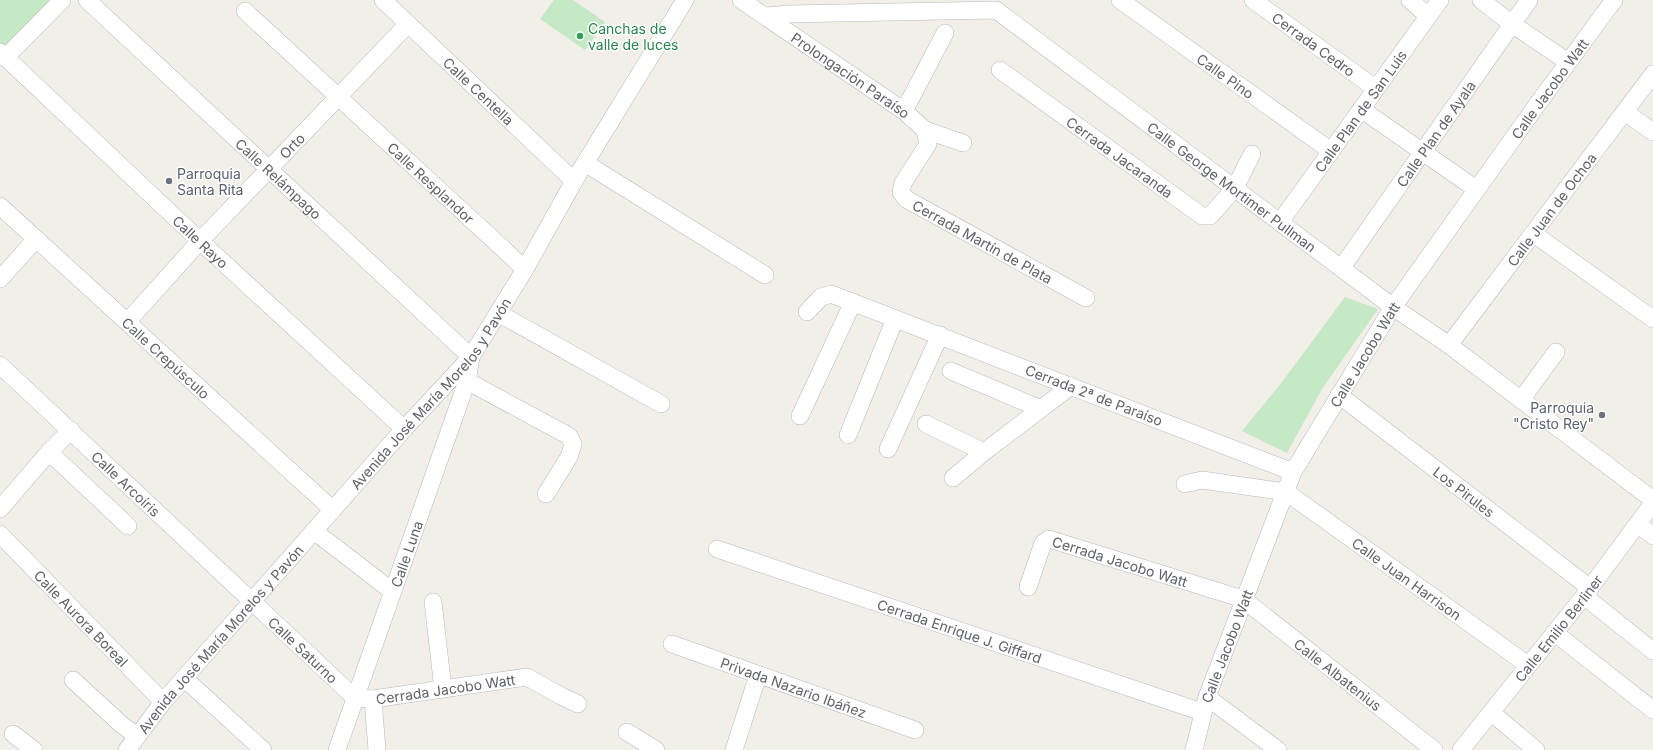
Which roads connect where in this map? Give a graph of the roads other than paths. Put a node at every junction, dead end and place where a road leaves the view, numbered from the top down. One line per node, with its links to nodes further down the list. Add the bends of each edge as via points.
1 (62, 0): 20 (street)
2 (87, 0): 36 (street, Calle Relámpago)
3 (383, 0): 17 (street, Calle Centella)
4 (685, 0): 35 (street, Avenida José María Morelos y Pavón)
5 (741, 0): 15 (street, Prolongación Paraíso)
6 (1120, 0): 32 (street, Calle Pino)
7 (1253, 0): 24 (street, Cerrada Cedro)
8 (1410, 0): 16 (street)
9 (1440, 0): 16 (street, Calle Plan de San Luis)
10 (1481, 0): 18 (street)
11 (1529, 0): 18 (street, Calle Plan de Ayala)
12 (1614, 0): 21 (street, Calle Jacobo Watt)
13 (999, 5): 15 (street, Calle George Mortimer Pullman); 38 (street, Calle George Mortimer Pullman)
14 (245, 11): 25 (street, Calle Resplandor)
15 (767, 16): 27 (street, Prolongación Paraíso)
16 (1428, 16): 24 (street, Calle Plan de San Luis)
17 (408, 24): 25 (street, Orto); 37 (street, Calle Centella)
18 (1512, 24): 21 (street); 33 (street, Calle Plan de Ayala)
19 (945, 33): 27 (street)
20 (3, 55): 44 (street, Calle Rayo)
21 (1568, 62): 39 (street, Calle Jacobo Watt)
22 (1000, 70): 38 (street, Cerrada Jacaranda, via 1202,216 1210,216)
23 (1653, 74): 28 (street, Calle Juan de Ochoa)
24 (1375, 88): 26 (street, Calle Plan de San Luis)
25 (337, 97): 36 (street, Orto); 46 (street, Calle Resplandor)
26 (1361, 109): 32 (street, Calle Plan de San Luis); 33 (street)
27 (904, 111): 29 (street, Prolongación Paraíso)
28 (1625, 112): 30 (street); 42 (street, Calle Juan de Ochoa)
29 (925, 130): 31 (street, Prolongación Paraíso); 49 (street, Cerrada Martín de Plata, via 928,144 903,183 901,192 906,199)
30 (1653, 132)
31 (963, 143)
32 (1331, 152): 41 (street, Calle Plan de San Luis)
33 (1423, 153): 39 (street); 45 (street, Calle Plan de Ayala)
34 (1252, 154): 38 (street, Cerrada Jacaranda)
35 (585, 163): 37 (street, Avenida José María Morelos y Pavón); 47 (street)
36 (270, 169): 44 (street, Orto); 60 (street, Calle Relámpago)
37 (574, 181): 46 (street, Avenida José María Morelos y Pavón)
38 (1235, 188): 41 (street, Calle George Mortimer Pullman)
39 (1476, 189): 51 (street, Calle Jacobo Watt)
40 (0, 206): 43 (street, Calle Crepúsculo)
41 (1280, 222): 45 (street, Calle George Mortimer Pullman)
42 (1534, 234): 54 (street); 58 (street, Calle Juan de Ochoa)
43 (36, 239): 48 (street); 56 (street, Calle Crepúsculo)
44 (200, 241): 56 (street, Orto); 71 (street, Calle Rayo)
45 (1342, 267): 51 (street, Calle George Mortimer Pullman)
46 (525, 269): 53 (street, Avenida José María Morelos y Pavón)
47 (765, 275)
48 (0, 279)
49 (1086, 298)
50 (853, 302): 52 (street, Cerrada 2ª de Paraíso, via 831,294 821,296); 55 (street, Cerrada 2ª de Paraíso); 69 (street)
51 (1393, 307): 58 (street, Calle George Mortimer Pullman); 65 (street, Calle Jacobo Watt)
52 (807, 312)
53 (498, 313): 60 (street, Avenida José María Morelos y Pavón); 67 (street)
54 (1653, 318)
55 (895, 319): 57 (street, Cerrada 2ª de Paraíso); 73 (street)
56 (128, 321): 85 (street, Calle Crepúsculo)
57 (940, 335): 64 (street, Cerrada 2ª de Paraíso); 74 (street)
58 (1449, 345): 66 (street, Calle George Mortimer Pullman)
59 (1556, 352): 66 (street)
60 (471, 357): 63 (street, Calle Luna); 71 (street, Avenida José María Morelos y Pavón)
61 (0, 365): 72 (street, Calle Arcoíris)
62 (951, 371): 68 (street)
63 (467, 382): 81 (street, via 569,436 573,444 569,457); 93 (street, Calle Luna)
64 (1072, 386): 68 (street); 77 (street, Cerrada 2ª de Paraíso)
65 (1339, 395): 77 (street, Calle Jacobo Watt); 94 (street, Los Pirules)
66 (1521, 400): 82 (street, Calle George Mortimer Pullman)
67 (661, 404)
68 (1041, 409): 76 (street)
69 (800, 416)
70 (926, 424): 76 (street)
71 (404, 429): 85 (street, Avenida José María Morelos y Pavón)
72 (72, 430): 75 (street); 96 (street, Calle Arcoíris)
73 (848, 435)
74 (888, 449)
75 (49, 452): 84 (street); 87 (street)
76 (984, 452): 78 (street)
77 (1293, 472): 80 (street, Calle Jacobo Watt)
78 (953, 478)
79 (1185, 484): 80 (street, via 1202,480)
80 (1286, 492): 95 (street, Calle Jacobo Watt); 101 (street, Calle Juan Harrison)
81 (546, 494)
82 (1653, 500)
83 (1653, 503): 86 (street, Calle Emilio Berliner)
84 (0, 509)
85 (332, 510): 88 (street, Avenida José María Morelos y Pavón)
86 (1638, 524): 90 (street); 94 (street, Calle Emilio Berliner)
87 (128, 526)
88 (314, 531): 93 (street); 96 (street, Avenida José María Morelos y Pavón)
89 (0, 534): 108 (street, Calle Aurora Boreal)
90 (1653, 536)
91 (718, 550): 110 (street, Cerrada Enrique J. Giffard)
92 (1028, 587): 95 (street, Cerrada Jacobo Watt, via 1043,542 1049,539)
93 (392, 591): 106 (street, Calle Luna)
94 (1587, 592): 98 (street, Calle Emilio Berliner); 100 (street, Los Pirules)
95 (1243, 599): 110 (street, Calle Jacobo Watt); 126 (street, Calle Albatenius)
96 (253, 602): 103 (street, Avenida José María Morelos y Pavón); 106 (street, Calle Saturno)
97 (433, 602): 105 (street)
98 (1555, 633): 101 (street, Calle Emilio Berliner); 111 (street)
99 (672, 644): 102 (street, Privada Nazario Ibáñez)
100 (1653, 651)
101 (1528, 665): 112 (street, Calle Emilio Berliner)
102 (758, 674): 113 (street, Privada Nazario Ibáñez); 123 (street)
103 (185, 679): 108 (street, Avenida José María Morelos y Pavón); 119 (street)
104 (73, 680): 116 (street)
105 (443, 689): 107 (street, Cerrada Jacobo Watt); 109 (street, Cerrada Jacobo Watt, via 528,677)
106 (355, 698): 107 (street, Cerrada Jacobo Watt); 120 (street, Calle Luna)
107 (373, 699): 121 (street)
108 (163, 702): 116 (street, Avenida José María Morelos y Pavón)
109 (578, 704)
110 (1205, 704): 124 (street, Calle Jacobo Watt); 125 (street, Cerrada Enrique J. Giffard)
111 (1653, 710)
112 (1492, 713): 127 (street, Calle Emilio Berliner); 128 (street)
113 (916, 730)
114 (627, 732): 122 (street)
115 (13, 734): 117 (street)
116 (137, 736): 118 (street, Avenida José María Morelos y Pavón)
117 (34, 750)
118 (127, 750)
119 (263, 750)
120 (337, 750)
121 (377, 750)
122 (656, 750)
123 (734, 750)
124 (1194, 750)
125 (1278, 750)
126 (1434, 750)
127 (1461, 750)
128 (1536, 750)

